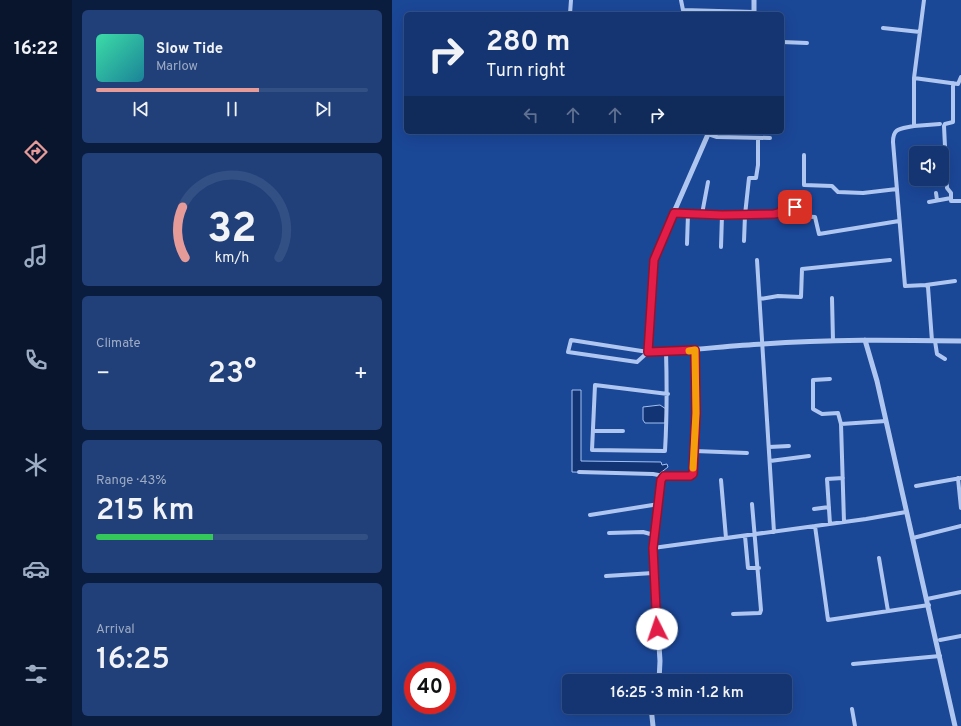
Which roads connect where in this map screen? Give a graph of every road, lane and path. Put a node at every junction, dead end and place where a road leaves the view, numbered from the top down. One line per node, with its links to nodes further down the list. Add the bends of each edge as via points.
1 (571, 0): 5 (street)
2 (681, 0): 6 (street, via 683,10)
3 (754, 0): 7 (street)
4 (924, 0): 9 (street)
5 (570, 12)
6 (730, 12)
7 (754, 12)
8 (883, 28): 9 (street)
9 (920, 32): 13 (street)
10 (784, 42): 11 (street)
11 (807, 43)
12 (961, 77): 14 (street, via 958,84)
13 (914, 78): 14 (street); 16 (street)
14 (953, 83): 21 (street, via 953,122 944,126)
15 (940, 124): 16 (street)
16 (914, 126): 25 (street, via 895,130 893,133)
17 (708, 134): 31 (street)
18 (710, 134): 19 (street, via 717,137)
19 (758, 138): 20 (street); 35 (street, via 756,178 749,178)
20 (770, 138)
21 (944, 146)
22 (804, 155): 25 (street, via 804,185 832,186 838,192)
23 (708, 182): 33 (street)
24 (947, 186): 27 (street)
25 (897, 189): 36 (street)
26 (936, 193): 28 (street)
27 (951, 198): 28 (street); 29 (street, via 951,201)
28 (937, 200): 30 (street)
29 (961, 201)
30 (929, 202)
31 (674, 213): 32 (street); 53 (street, via 654,260)
32 (688, 214): 33 (street); 38 (street)
33 (702, 214): 34 (street)
34 (722, 215): 35 (street); 39 (street)
35 (745, 215): 36 (street, via 779,213 783,208 797,207 799,216 815,217 819,234); 37 (street)
36 (899, 221): 43 (street, via 905,286)
37 (744, 241)
38 (687, 244)
39 (721, 247)
40 (757, 260): 45 (street)
41 (890, 260): 45 (street, via 802,269 801,297 778,296)
42 (955, 281): 43 (street)
43 (926, 285): 48 (street, via 930,293)
44 (832, 298): 47 (street)
45 (760, 299): 50 (street)
46 (865, 340): 47 (street); 48 (street); 57 (street)
47 (833, 341): 50 (street)
48 (933, 341): 49 (street); 54 (street, via 938,354)
49 (961, 341)
50 (764, 344): 51 (street); 62 (street)
51 (695, 350): 52 (street); 63 (street)
52 (666, 351): 53 (street); 56 (street)
53 (648, 352): 53 (street, via 637,362 568,352 570,340)
54 (945, 359)
55 (830, 379): 58 (street, via 813,380 813,408 822,414 838,413)
56 (668, 394): 59 (street, via 595,385); 59 (street, via 665,451 592,450)
57 (886, 421): 58 (street); 78 (street)
58 (841, 424): 69 (street)
59 (593, 431): 60 (street)
60 (623, 431)
61 (789, 446): 62 (street)
62 (769, 447): 66 (street)
63 (695, 451): 64 (street); 68 (street, via 693,474)
64 (747, 453)
65 (809, 456): 66 (street)
66 (770, 461): 84 (street)
67 (579, 472): 68 (street)
68 (664, 476): 73 (street, via 661,480)
69 (843, 478): 75 (street, via 827,479); 80 (street)
70 (959, 478): 72 (street); 76 (street)
71 (721, 480): 89 (street)
72 (916, 486)
73 (659, 504): 79 (street); 87 (street)
74 (752, 504): 86 (street)
75 (829, 508): 77 (street); 81 (street)
76 (961, 508)
77 (814, 509)
78 (906, 512): 80 (street); 90 (street)
79 (590, 515)
80 (844, 522): 81 (street)
81 (830, 524): 82 (street)
82 (815, 526): 84 (street); 98 (street, via 828,620)
83 (961, 526): 90 (street)
84 (774, 532): 86 (street)
85 (608, 533): 87 (street, via 636,532)
86 (755, 534): 88 (street); 93 (street)
87 (654, 535): 91 (street)
88 (745, 536): 89 (street); 93 (street, via 748,568)
89 (726, 538): 91 (street)
90 (913, 538): 97 (street)
91 (653, 548): 94 (street)
92 (879, 558): 98 (street)
93 (759, 568): 99 (street, via 761,612)
94 (653, 573): 95 (street); 104 (street)
95 (606, 576)
96 (961, 592): 97 (street)
97 (928, 602): 98 (street); 102 (street)
98 (888, 611)
99 (733, 614)
100 (961, 636): 101 (street)
101 (940, 640)
102 (940, 656): 103 (street); 109 (street)
103 (853, 664)
104 (659, 674)
105 (852, 709): 108 (street)
106 (652, 714): 107 (street)
107 (653, 726)
108 (855, 726)
109 (956, 726)

